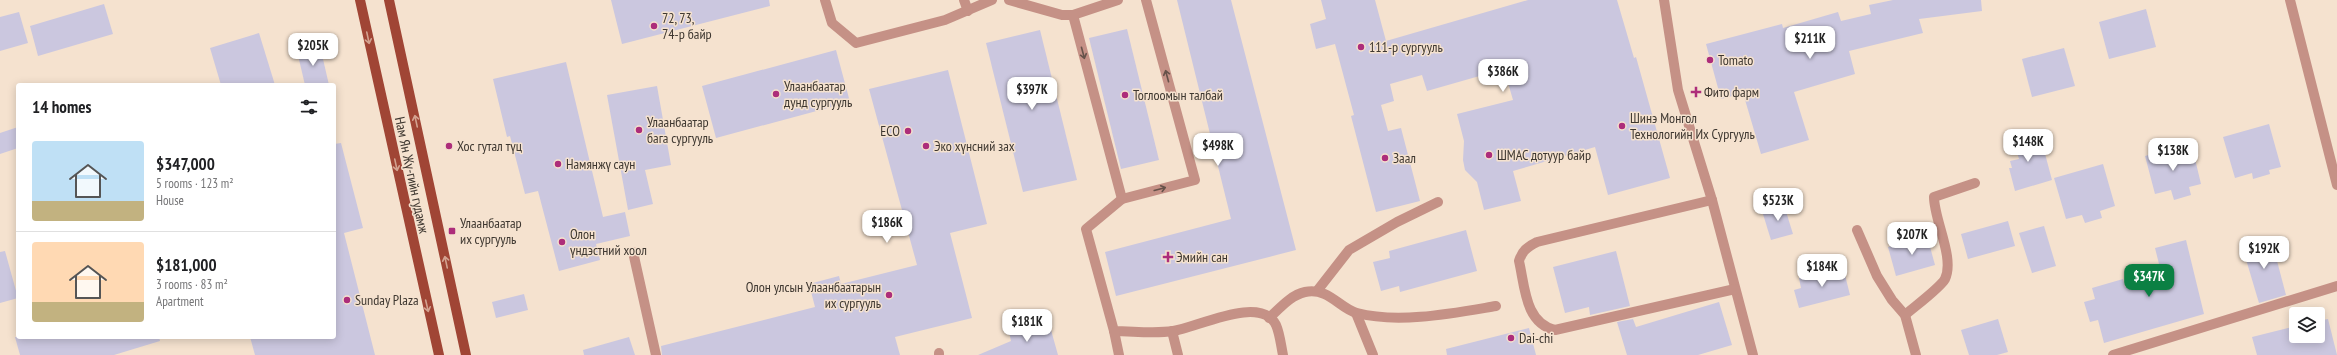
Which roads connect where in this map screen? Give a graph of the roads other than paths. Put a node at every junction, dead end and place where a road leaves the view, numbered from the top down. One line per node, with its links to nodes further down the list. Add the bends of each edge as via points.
1 (360, 0): 29 (main road, Нам Ян Жү-гийн гудамж, one-way to 29)
2 (389, 0): 30 (main road, Нам Ян Жү-гийн гудамж, one-way to 2)
3 (825, 0): 11 (street, via 832,23 856,43 945,20)
4 (964, 0): 11 (street)
5 (992, 0): 11 (street)
6 (1008, 0): 12 (street, via 1062,15)
7 (1118, 0): 12 (street)
8 (1146, 0): 15 (street, one-way to 8, via 1195,180)
9 (1664, 0): 16 (street, via 1678,90)
10 (2290, 0): 14 (street)
11 (968, 10)
12 (1073, 15): 15 (street, one-way to 15)
13 (1975, 183): 25 (street, via 1934,197 1934,208 1948,266 1945,280)
14 (2337, 185)
15 (1122, 199): 27 (street, via 1086,229)
16 (1712, 200): 21 (street); 21 (street, via 1537,242 1526,248 1519,262 1531,313 1536,321 1546,328 1555,330)
17 (1438, 202): 22 (street, via 1348,250)
18 (1857, 230): 25 (street, via 1877,276)
19 (633, 252): 31 (street)
20 (2337, 286): 38 (street)
21 (1735, 289): 36 (street)
22 (1317, 291): 24 (street); 26 (street, via 1292,297)
23 (1496, 306): 24 (street, via 1436,315 1396,317)
24 (1356, 313): 35 (street)
25 (1905, 315): 37 (street)
26 (1269, 318): 28 (street, via 1258,313 1243,312); 34 (street, via 1276,324)
27 (1114, 331): 28 (street); 32 (street)
28 (1172, 332): 33 (street)
29 (439, 355)
30 (466, 355)
31 (656, 355)
32 (1119, 355)
33 (1178, 355)
34 (1283, 355)
35 (1373, 355)
36 (1753, 355)
37 (1916, 355)
38 (2113, 355)

